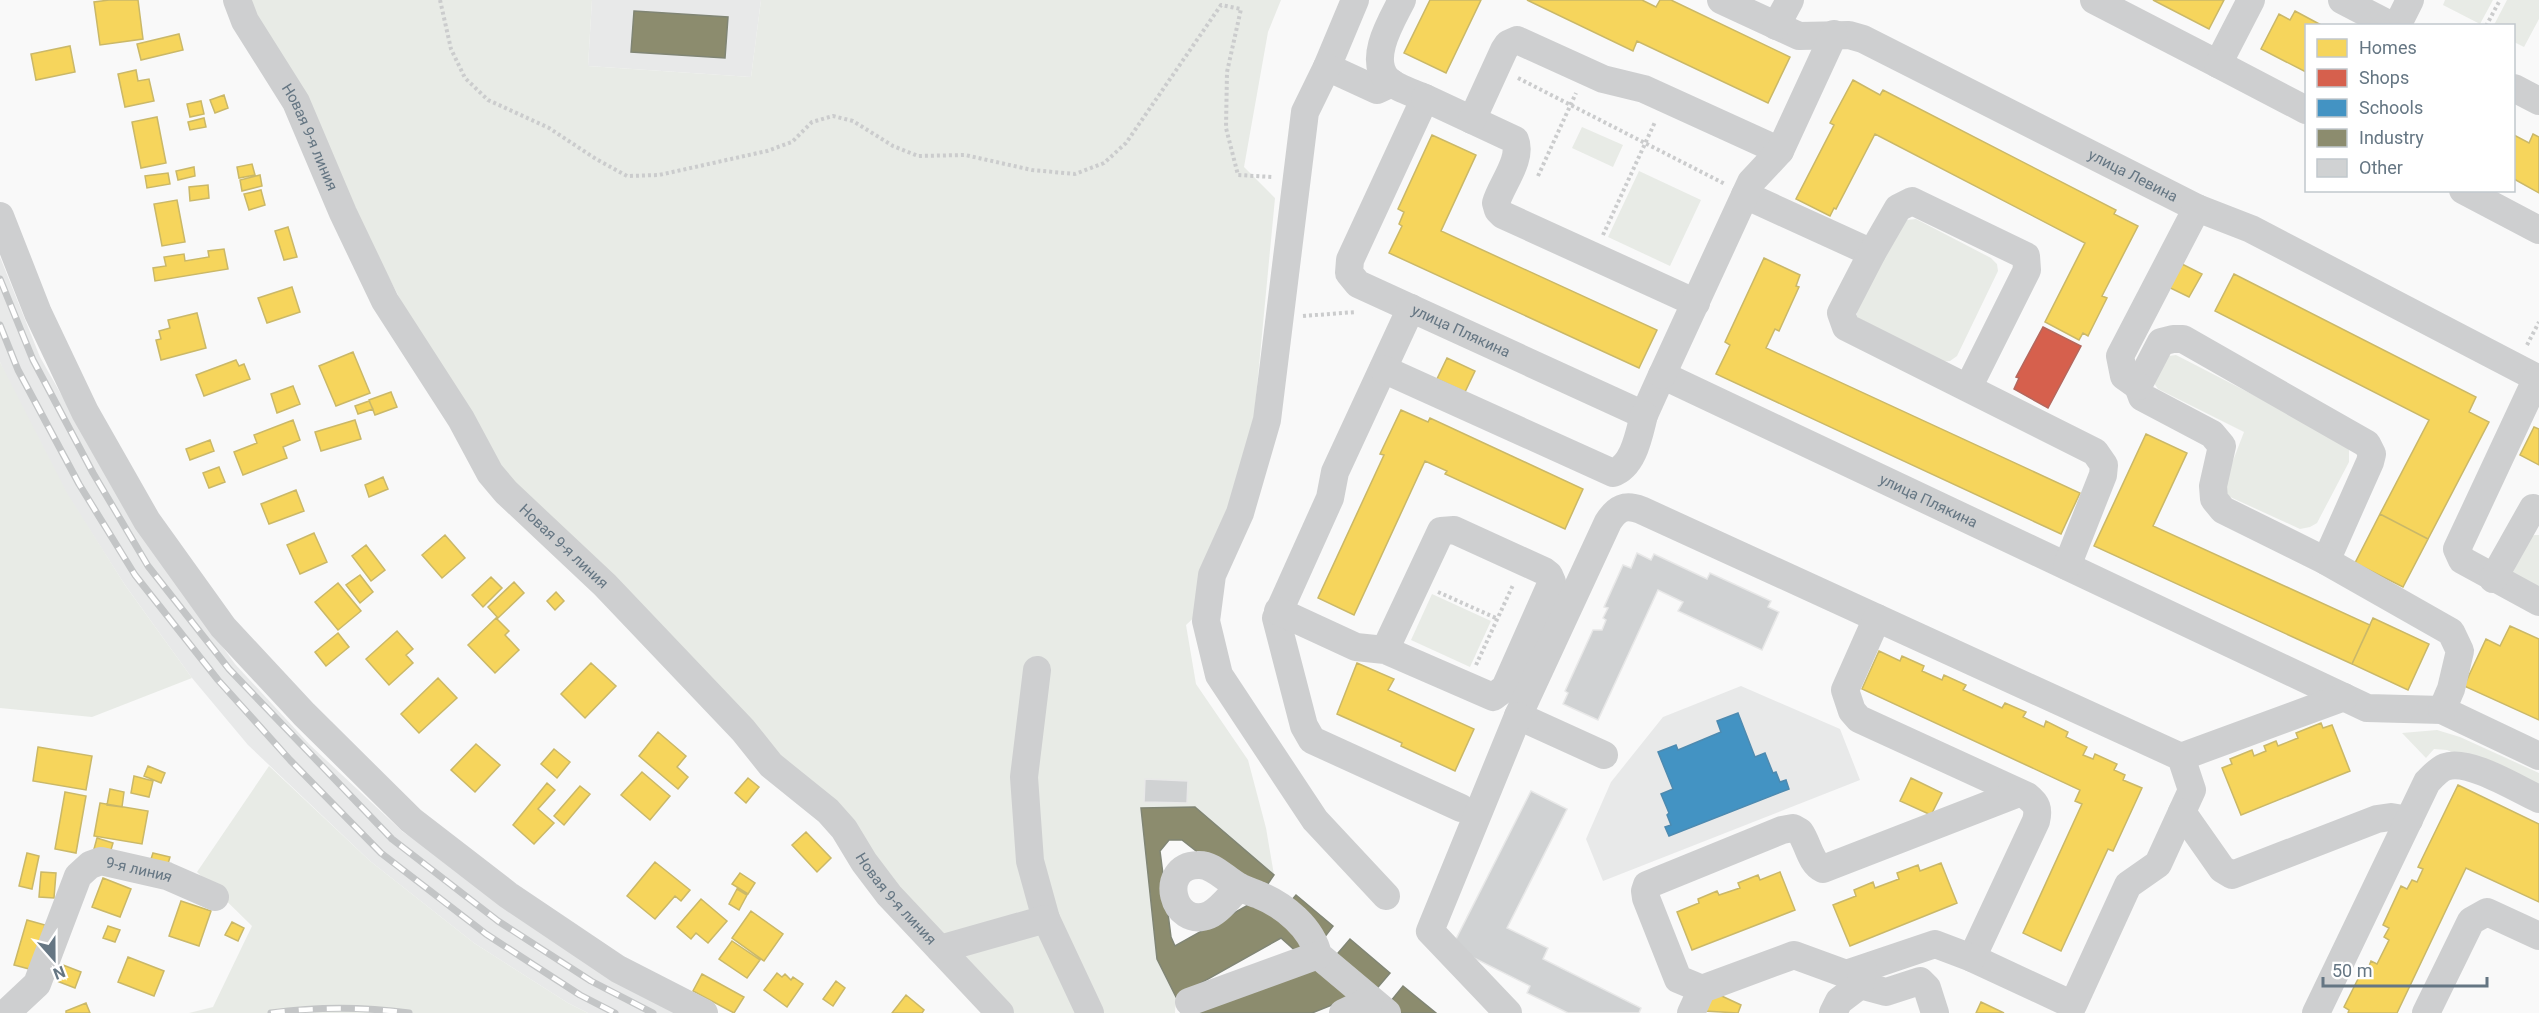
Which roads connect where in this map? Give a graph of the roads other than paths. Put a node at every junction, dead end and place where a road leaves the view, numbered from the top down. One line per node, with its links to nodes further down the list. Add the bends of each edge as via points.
1 (237, 0): 60 (street, Новая 9-я линия, via 245,21 296,102 386,301 461,419 490,473 605,585 743,730 771,765 828,811 889,895)
2 (1355, 0): 15 (street)
3 (1402, 0): 16 (street, via 1380,44 1384,74)
4 (1721, 0): 12 (street, улица Левина)
5 (1790, 0): 12 (street)
6 (2094, 0): 14 (street)
7 (2252, 0): 14 (street)
8 (2342, 0): 10 (street)
9 (2410, 0): 11 (street)
10 (2388, 24)
11 (2398, 24)
12 (1776, 26): 13 (street, улица Левина, via 1799,36)
13 (1834, 34): 20 (street); 23 (street, улица Левина, via 1863,39)
14 (2218, 64): 18 (street)
15 (1327, 67): 16 (street, via 1377,90); 56 (street, via 1305,112 1267,420 1240,513 1212,574 1206,621 1219,675 1315,820)
16 (1392, 83): 17 (street)
17 (1425, 98): 19 (street); 28 (street, улица Плякина, via 1350,260 1349,273 1358,284)
18 (2305, 109)
19 (1472, 120): 20 (street, via 1508,44 1517,40 1603,79 1644,89); 27 (street, via 1509,136 1518,147 1498,196 1498,210)
20 (1780, 152): 22 (street, via 1751,182)
21 (2467, 192): 25 (street)
22 (1745, 195): 26 (street); 27 (street)
23 (2197, 208): 31 (street, улица Левина, via 2251,230); 32 (street, via 2120,356 2124,376)
24 (0, 216): 69 (street, via 38,313 85,412 147,521 223,627 411,820 508,895 618,969)
25 (2539, 230)
26 (1872, 253): 33 (street, via 1841,313 1846,327); 33 (street, via 1898,207 1912,201 2026,256 2027,270)
27 (1696, 303): 30 (street)
28 (1402, 304): 29 (street); 34 (street, улица Плякина)
29 (1383, 369): 34 (street, via 1613,473 1626,464); 40 (street, via 1335,472 1330,498)
30 (1662, 375): 34 (street); 37 (street, улица Плякина)
31 (2538, 379): 38 (street, via 2457,549 2462,560)
32 (2138, 386): 36 (street, via 2142,397 2212,434 2222,446 2213,486 2214,499 2223,510); 36 (street, via 2161,342 2183,339 2367,444 2372,454 2370,462)
33 (1968, 388): 37 (street, via 2095,452 2103,465 2103,475)
34 (1644, 415)
35 (2537, 505): 38 (street)
36 (2326, 561): 45 (street, via 2451,632 2460,651)
37 (2067, 566): 44 (street, улица Плякина)
38 (2493, 579): 39 (street)
39 (2539, 602)
40 (1278, 611): 42 (street, via 1356,647); 52 (street, via 1277,627 1304,726 1312,740)
41 (1877, 618): 46 (street, via 1629,506 1616,510 1608,522); 49 (street); 50 (street, via 1845,690 1855,716)
42 (1386, 650): 42 (street, via 1442,531 1448,529 1544,571 1552,582 1505,688 1493,697)
43 (1037, 670): 58 (street, via 1024,777 1030,861)
44 (2344, 697): 45 (street, улица Плякина, via 2367,708); 49 (street)
45 (2442, 710): 48 (street, улица Плякина)
46 (1518, 716): 47 (street); 73 (street, via 1430,931)
47 (1604, 755)
48 (2539, 756)
49 (2181, 757): 53 (street, via 2192,790)
50 (2019, 793): 62 (street, via 2034,802 2038,810 2036,821); 64 (street, via 1823,869 1817,866 1800,832 1793,828 1647,885 1646,898 1678,979)
51 (2539, 800): 54 (street, via 2472,768 2446,766 2427,782)
52 (1461, 808)
53 (2182, 812): 54 (street, via 2222,869 2232,875 2378,819); 67 (street, via 2158,864 2128,885)
54 (2409, 820): 76 (street)
55 (1239, 887): 61 (street, via 1269,899 1299,921 1315,942)
56 (1386, 896)
57 (215, 897): 68 (street, 9-я линия, via 167,876 101,861 90,865 78,876 37,984)
58 (1046, 919): 60 (street); 71 (street)
59 (2539, 936): 77 (street, via 2487,912 2471,921)
60 (940, 949): 70 (street, Новая 9-я линия)
61 (1318, 955): 65 (street); 66 (street)
62 (1972, 958): 63 (street, via 1935,944 1922,946); 67 (street)
63 (1862, 977): 64 (street, via 1794,955); 74 (street); 75 (street, via 1886,993 1920,981 1928,988)
64 (1696, 1001)
65 (1188, 1002)
66 (1379, 1007): 72 (street)
67 (2073, 1009)
68 (6, 1013)
69 (704, 1013)
70 (1000, 1013)
71 (1090, 1013)
72 (1343, 1013)
73 (1508, 1013)
74 (1833, 1013)
75 (1935, 1013)
76 (2316, 1013)
77 (2426, 1013)

